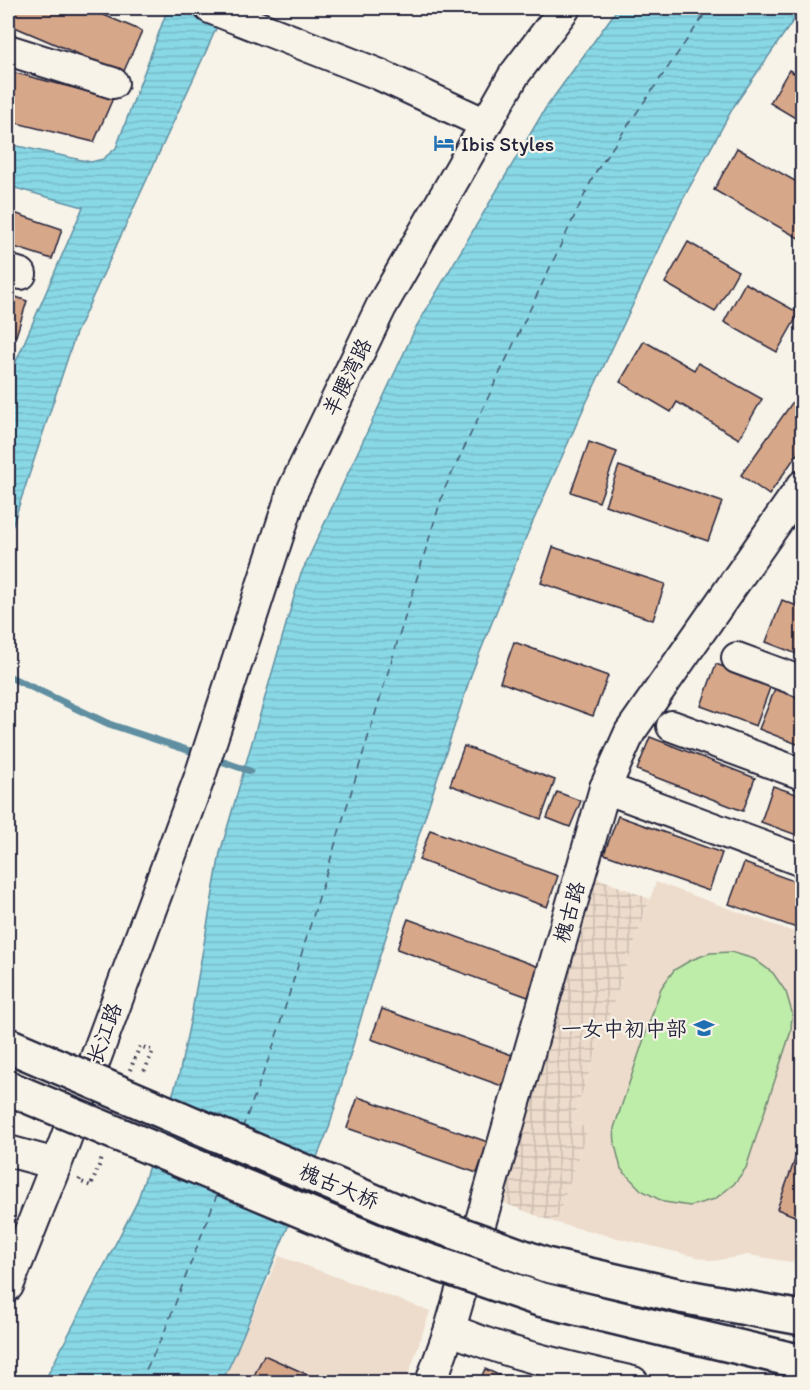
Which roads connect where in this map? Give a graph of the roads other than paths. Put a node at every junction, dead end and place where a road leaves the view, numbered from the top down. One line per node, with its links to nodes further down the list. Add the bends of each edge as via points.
1 (565, 8): 5 (street, 羊腰湾路, via 514,75)
2 (224, 13): 5 (street, via 378,74)
3 (8, 50): 4 (street)
4 (113, 83)
5 (486, 124): 11 (street, 羊腰湾路, via 381,307 293,490)
6 (802, 486): 12 (street, 槐古路, via 630,732)
7 (737, 658): 8 (street)
8 (802, 682)
9 (672, 726): 10 (street)
10 (802, 774)
11 (199, 780): 17 (street, 长江路)
12 (605, 788): 13 (street); 20 (street, 槐古路)
13 (802, 861)
14 (8, 1045): 19 (main road, 槐古大桥, bridge, via 394,1210 546,1265)
15 (8, 1088): 21 (main road, 槐古大桥, bridge, via 401,1251 538,1299)
16 (8, 1151): 17 (street)
17 (58, 1161): 18 (street, 长江路)
18 (8, 1286)
19 (802, 1318)
20 (450, 1329): 22 (street, 槐古路); 23 (street, via 515,1353)
21 (802, 1362)
22 (431, 1383)
23 (633, 1383)

